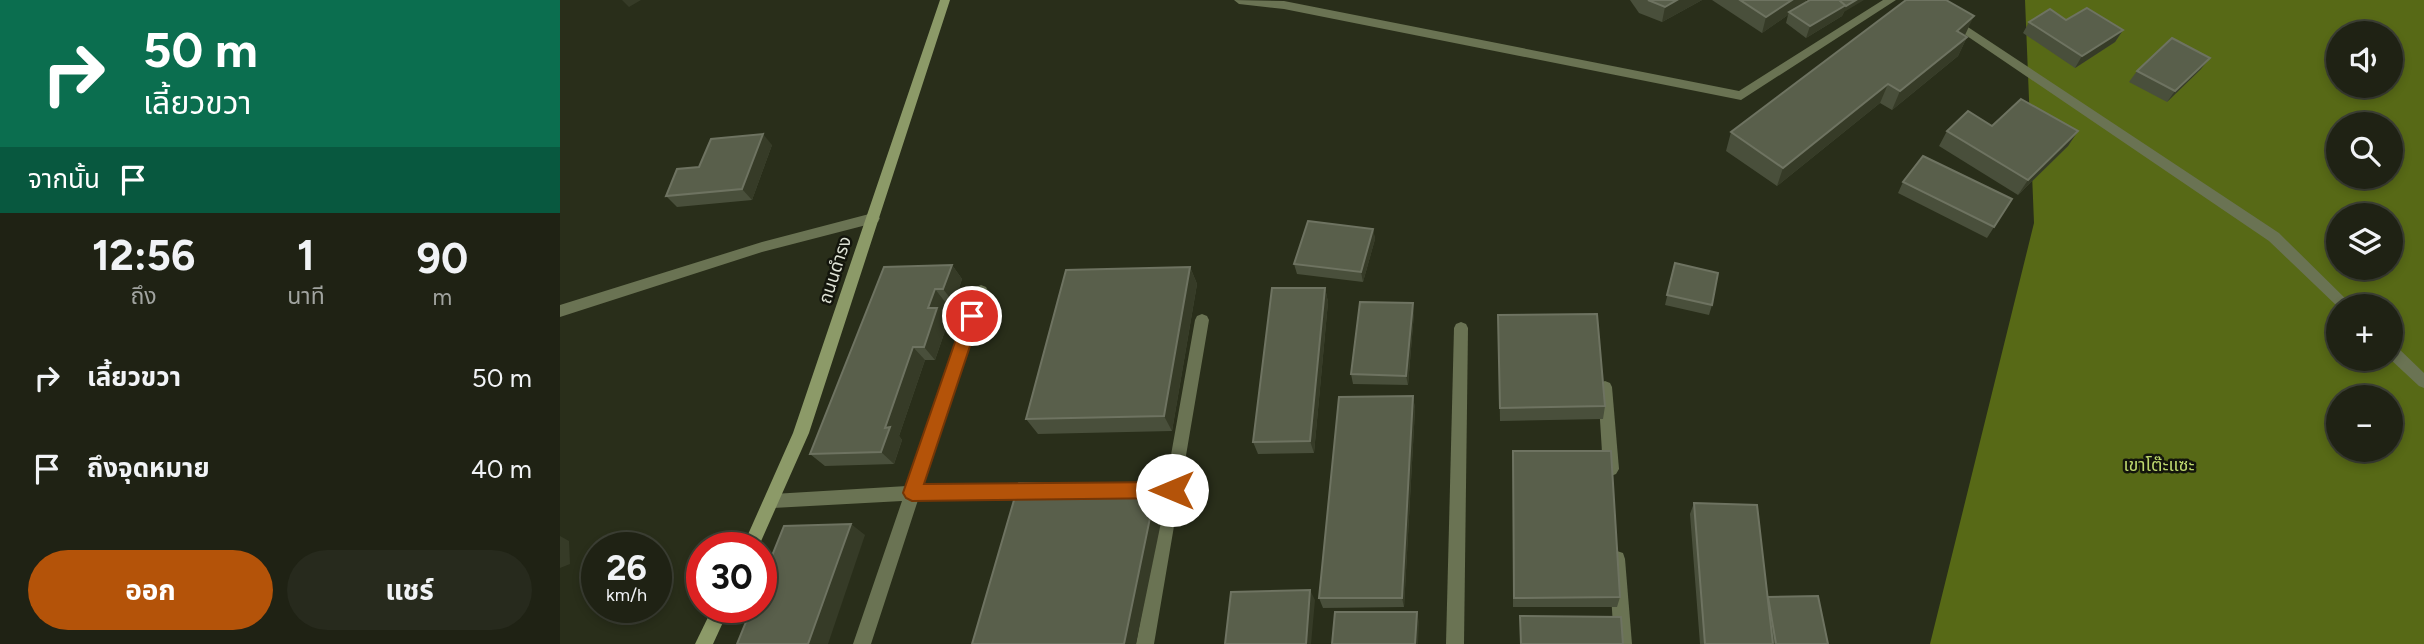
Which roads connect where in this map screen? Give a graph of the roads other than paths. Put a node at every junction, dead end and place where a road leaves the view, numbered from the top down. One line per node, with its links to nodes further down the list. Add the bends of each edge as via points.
1 (945, 0): 5 (street, ถนนดำรง)
2 (1242, 0): 3 (street, via 1741,96)
3 (1891, 0)
4 (1919, 0): 7 (street, via 2274,237)
5 (873, 218): 8 (street, via 710,262); 19 (street, ถนนดำรง, via 802,433)
6 (981, 291): 18 (street)
7 (2333, 294)
8 (560, 312)
9 (1202, 320): 15 (street)
10 (1461, 328): 26 (street)
11 (2403, 362): 12 (street)
12 (2424, 382)
13 (1605, 387): 14 (street)
14 (1612, 482)
15 (1172, 490): 17 (street); 25 (street)
16 (1049, 491): 18 (street)
17 (1131, 491)
18 (912, 493): 19 (street); 24 (street)
19 (773, 501): 20 (street, ถนนดำรง)
20 (758, 532)
21 (1616, 549): 27 (street)
22 (715, 623): 23 (street)
23 (705, 644)
24 (862, 644)
25 (1145, 644)
26 (1455, 644)
27 (1623, 644)

